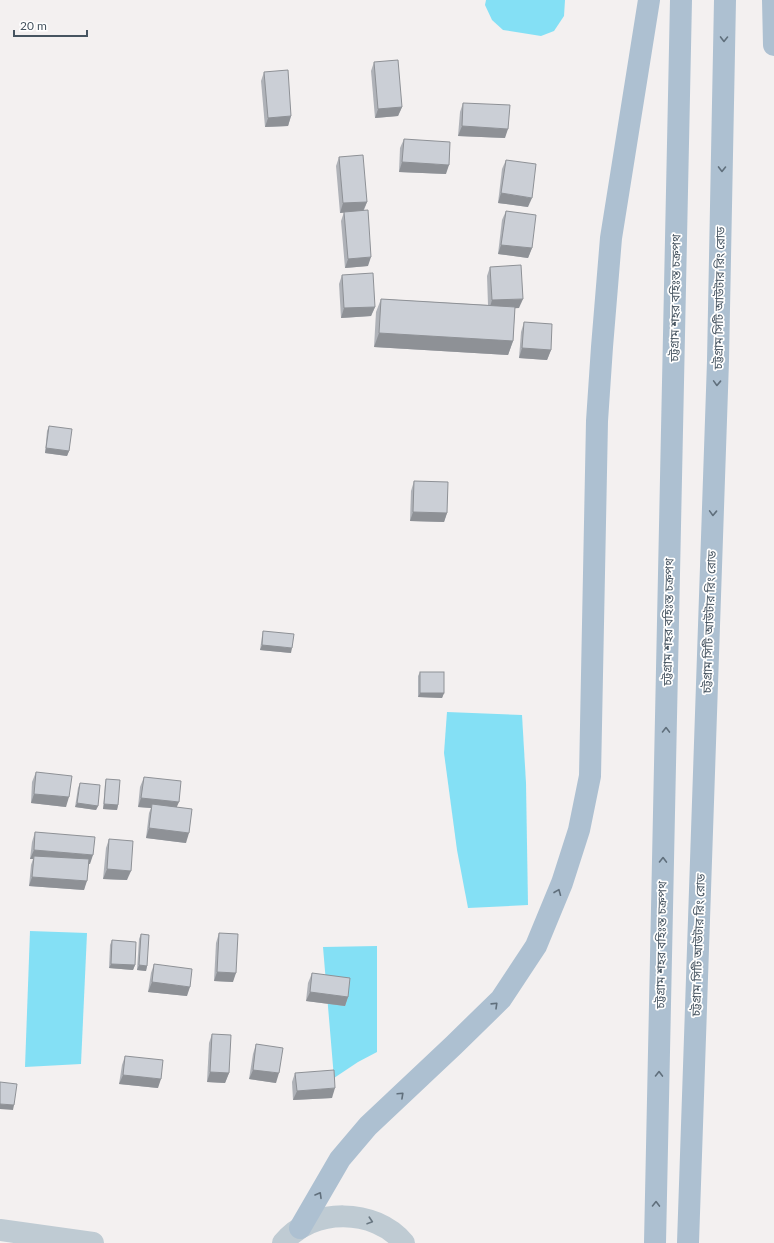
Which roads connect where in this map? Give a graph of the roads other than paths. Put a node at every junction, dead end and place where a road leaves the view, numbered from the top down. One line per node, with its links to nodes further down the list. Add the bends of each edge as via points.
1 (649, 0): 6 (main road, one-way to 1, via 340,1159 368,1126 501,999 536,946 562,883 579,830 590,776 597,421 611,238)
2 (681, 0): 11 (main road, চট্টগ্রাম শহর বহিঃস্ত চক্রপথ, one-way to 2)
3 (725, 0): 12 (main road, চট্টগ্রাম সিটি আউটার রিং রোড, one-way to 12, via 718,369)
4 (773, 0): 5 (main road)
5 (774, 45)
6 (300, 1228): 8 (street, one-way to 8, via 316,1220 352,1216 370,1220); 10 (street)
7 (0, 1230): 9 (street)
8 (405, 1242)
9 (93, 1243)
10 (283, 1243)
11 (655, 1243)
12 (688, 1243)

